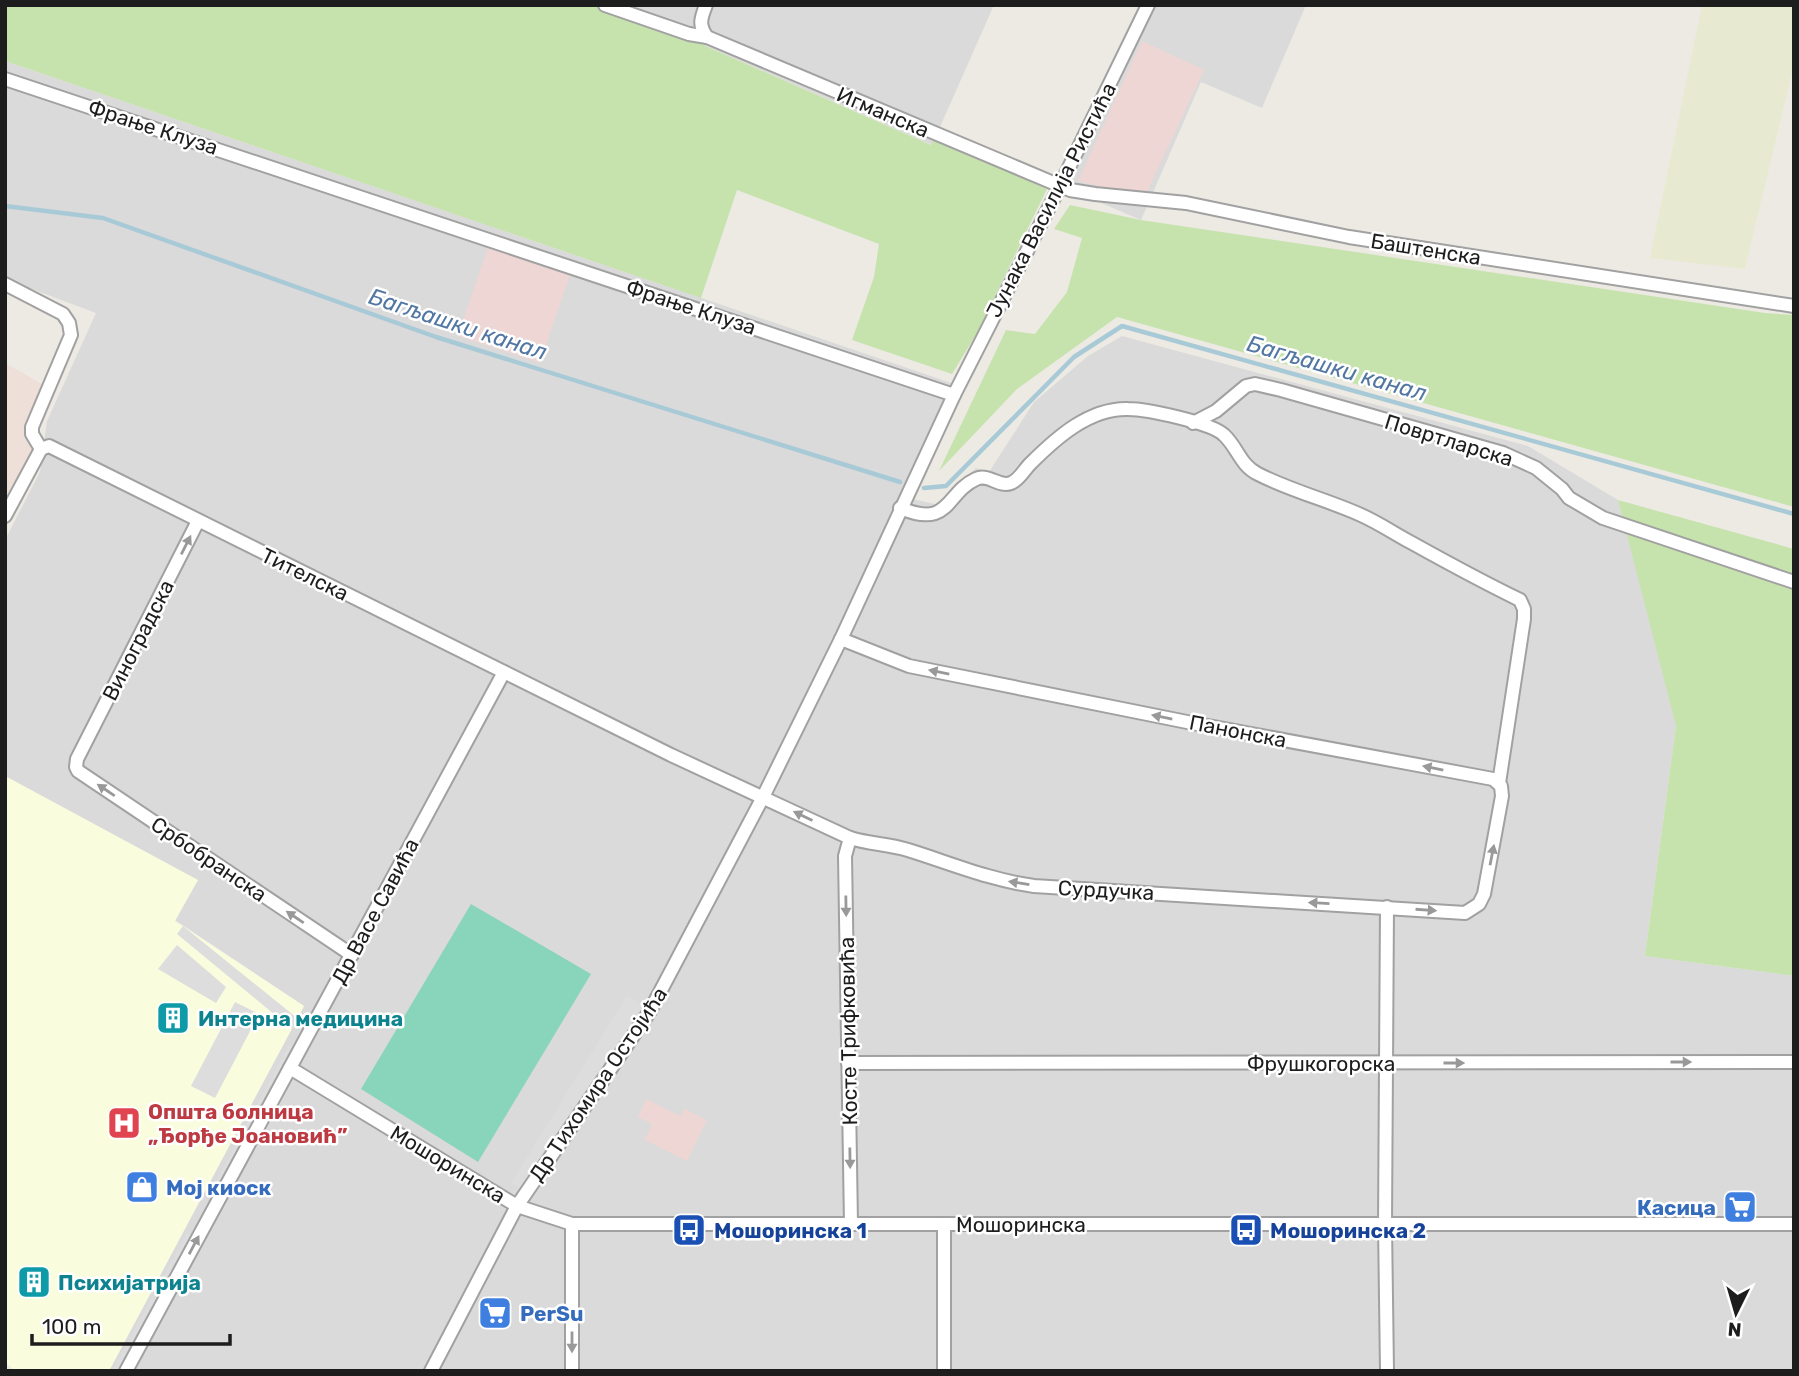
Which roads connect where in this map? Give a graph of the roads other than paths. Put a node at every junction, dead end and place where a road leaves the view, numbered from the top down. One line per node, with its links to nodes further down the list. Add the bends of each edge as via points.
1 (605, 5): 4 (street, Игманска)
2 (706, 5): 4 (street, via 700,28)
3 (1148, 5): 6 (street, Јунака Василија Ристића)
4 (707, 37): 6 (street, Игманска)
5 (5, 79): 9 (street, Фрање Клуза)
6 (1060, 186): 8 (street, Баштенска, via 1186,203 1349,237); 9 (street, Јунака Василија Ристића)
7 (5, 284): 13 (street, via 63,314 69,323 71,335 32,427)
8 (1794, 306)
9 (954, 395): 14 (street)
10 (1216, 411): 11 (street, Повртларска); 12 (street); 17 (street, Повртларска, via 1255,384 1503,453 1536,468 1569,498 1603,517)
11 (1193, 423): 12 (street); 14 (street, via 1139,410 1106,412 1082,421 1013,482 978,478 942,511 924,514)
12 (1222, 433): 21 (street, via 1255,473 1362,515 1520,600 1524,619)
13 (41, 449): 15 (street); 16 (street, Тителска, via 49,446)
14 (900, 508): 18 (street)
15 (5, 516)
16 (198, 521): 19 (street, Тителска); 20 (street, Виноградска, one-way to 16)
17 (1794, 582)
18 (841, 639): 21 (street, Панонска, one-way to 18, via 909,666); 22 (street)
19 (504, 672): 22 (street, Тителска); 25 (street, Др Васе Савића)
20 (76, 759): 25 (street, Србобранска, one-way to 20, via 78,771)
21 (1499, 783): 24 (street, Сурдучка, one-way to 21, via 1465,913 1479,904 1502,796)
22 (763, 797): 23 (street, Сурдучка, one-way to 22); 30 (street, Др Тихомира Остојића, via 650,1011)
23 (850, 838): 24 (street, Сурдучка, one-way to 23, via 1024,884); 27 (street, Косте Трифковића, one-way to 27, via 845,856)
24 (1387, 907): 28 (street)
25 (352, 955): 29 (street, Др Васе Савића)
26 (1794, 1062): 28 (street, Фрушкогорска, one-way to 26)
27 (848, 1063): 28 (street, Фрушкогорска); 31 (street, Косте Трифковића, one-way to 31)
28 (1386, 1063): 35 (street)
29 (290, 1068): 30 (street, Мошоринска); 36 (street, Др Васе Савића, one-way to 29)
30 (517, 1206): 32 (street, Мошоринска); 37 (street, Др Тихомира Остојића)
31 (851, 1223): 32 (street, Мошоринска); 33 (street, Мошоринска)
32 (572, 1224): 38 (street, one-way to 38)
33 (944, 1224): 35 (street, Мошоринска); 39 (street)
34 (1794, 1224): 35 (street, Мошоринска)
35 (1385, 1225): 40 (street)
36 (126, 1371)
37 (431, 1371)
38 (572, 1371)
39 (944, 1371)
40 (1387, 1371)

